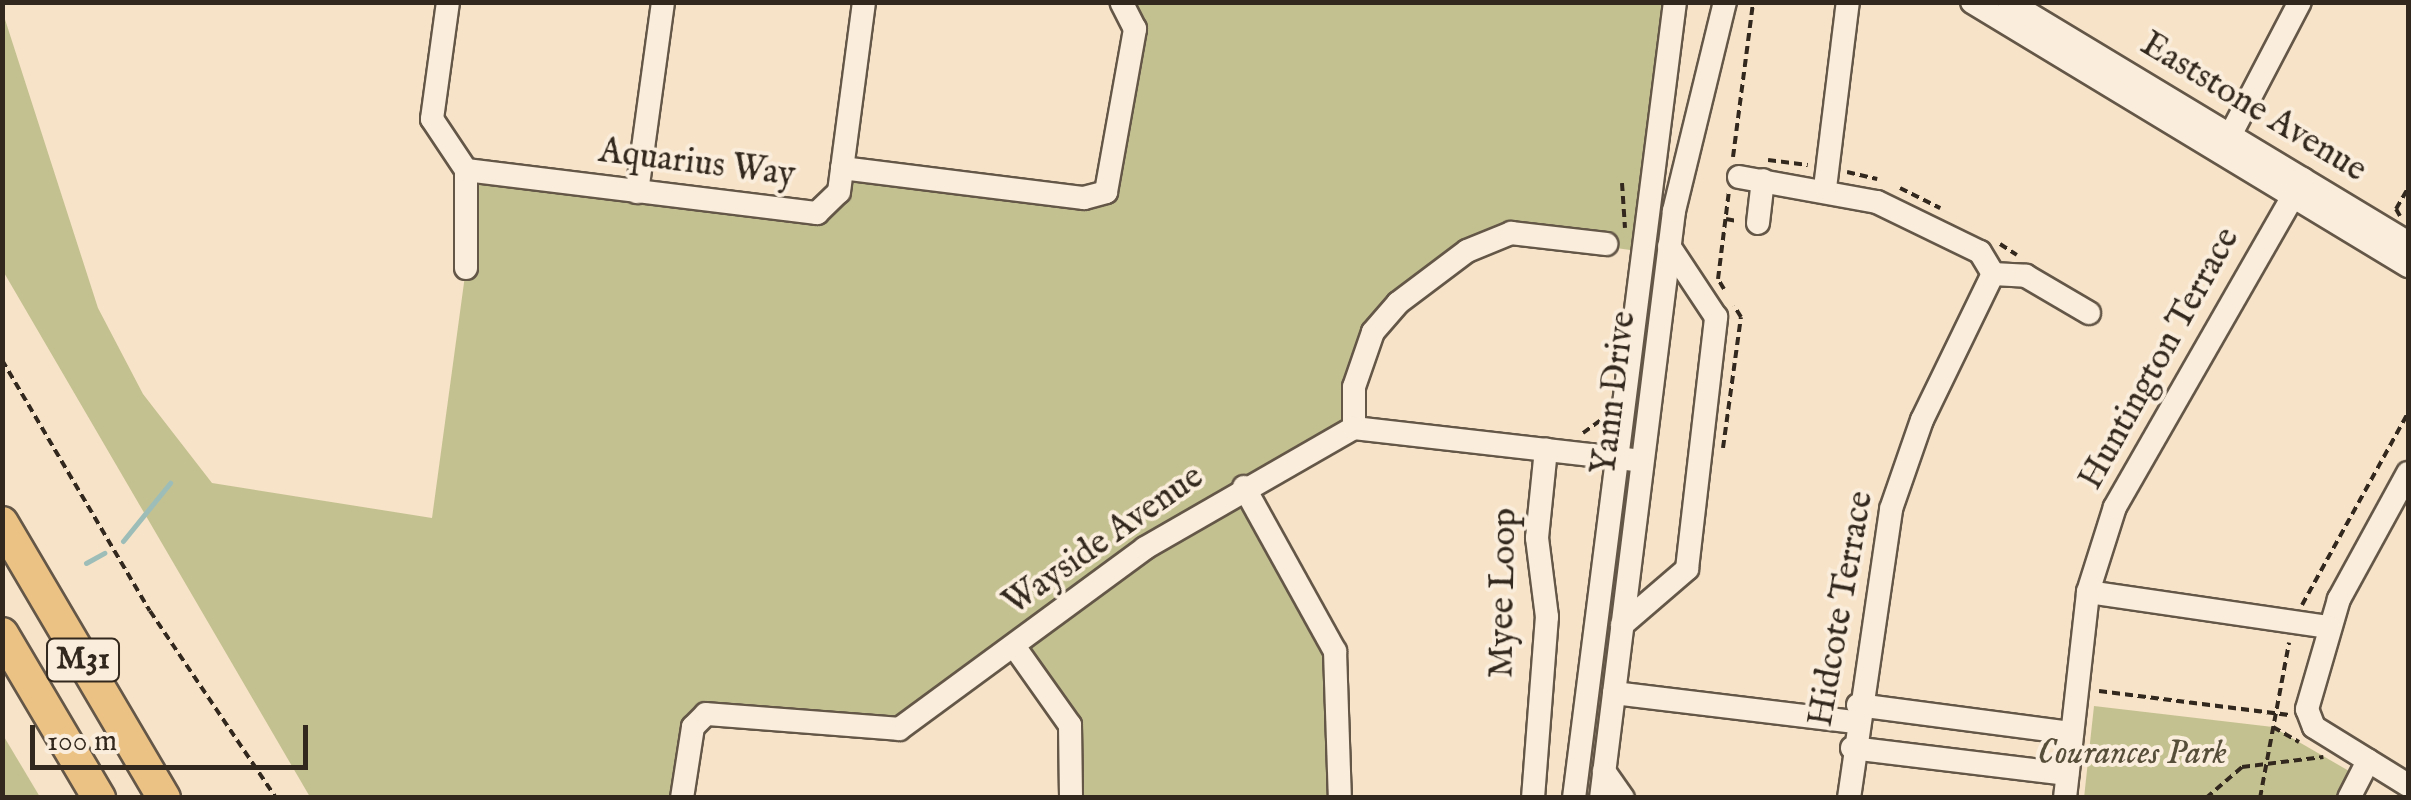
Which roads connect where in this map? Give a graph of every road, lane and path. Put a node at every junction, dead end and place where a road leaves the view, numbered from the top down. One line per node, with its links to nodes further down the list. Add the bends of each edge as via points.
1 (448, 2): 13 (street, via 432,119)
2 (663, 2): 16 (street)
3 (864, 2): 12 (street, Aquarius Way)
4 (1121, 2): 12 (street, via 1135,29 1106,192 1084,198)
5 (1675, 2): 27 (street, Yann Drive)
6 (1725, 2): 19 (street, Yann Drive)
7 (1848, 2): 14 (street)
8 (1972, 2): 11 (street, Eaststone Avenue, via 2160,115)
9 (2009, 2): 11 (street, Eaststone Avenue)
10 (2300, 2): 11 (street)
11 (2226, 144): 15 (street, Eaststone Avenue)
12 (842, 168): 16 (street, Aquarius Way, via 838,192 816,213)
13 (466, 170): 16 (street, Aquarius Way); 21 (street)
14 (1825, 188): 17 (street, via 1751,178); 22 (street, via 1930,225 1986,258)
15 (2298, 188): 20 (street, Eaststone Avenue); 32 (street, Huntington Terrace, via 2132,468)
16 (637, 192)
17 (1758, 223)
18 (1606, 244): 25 (street, via 1511,233 1468,251 1398,303 1373,332 1354,387)
19 (1669, 246): 28 (street, Yann Drive); 33 (street, via 1716,318 1687,569)
20 (2407, 256)
21 (466, 268)
22 (1993, 274): 23 (street, via 2026,276); 39 (street, Hidcote Terrace, via 1902,472 1882,548)
23 (2089, 313)
24 (2, 360): 50 (path, via 150,611)
25 (1354, 428): 26 (street); 30 (street, Wayside Avenue)
26 (1546, 449): 27 (street); 54 (street, Myee Loop, via 1537,538 1546,617)
27 (1614, 458): 28 (street); 55 (street, Yann Drive)
28 (1642, 461): 33 (street, Yann Drive)
29 (2408, 473): 34 (street)
30 (1244, 487): 36 (street, Wayside Avenue); 53 (street, via 1335,651)
31 (2, 523): 49 (highway, M31)
32 (2088, 592): 34 (street); 37 (street, Huntington Terrace)
33 (1622, 626): 38 (street, Yann Drive)
34 (2328, 627): 40 (street)
35 (2, 634): 48 (highway, M31)
36 (1014, 646): 51 (street, Wayside Avenue, via 892,731 706,714 689,739); 52 (street, via 1070,725)
37 (2076, 688): 40 (path); 42 (street, Huntington Terrace)
38 (1614, 693): 39 (street); 45 (street, Yann Drive)
39 (1857, 714): 42 (street); 43 (street, Hidcote Terrace)
40 (2307, 714): 44 (street)
41 (2273, 728): 59 (path, via 2324,756 2242,767)
42 (2072, 733): 47 (street, Huntington Terrace)
43 (1852, 748): 47 (street); 58 (street, Hidcote Terrace)
44 (2368, 761): 46 (street); 60 (street)
45 (1604, 770): 56 (street, Yann Drive); 57 (street)
46 (2408, 784)
47 (2066, 786)
48 (99, 798)
49 (164, 798)
50 (276, 798)
51 (682, 798)
52 (1071, 798)
53 (1340, 798)
54 (1533, 798)
55 (1574, 798)
56 (1601, 798)
57 (1623, 798)
58 (1848, 798)
59 (2206, 798)
60 (2349, 798)

